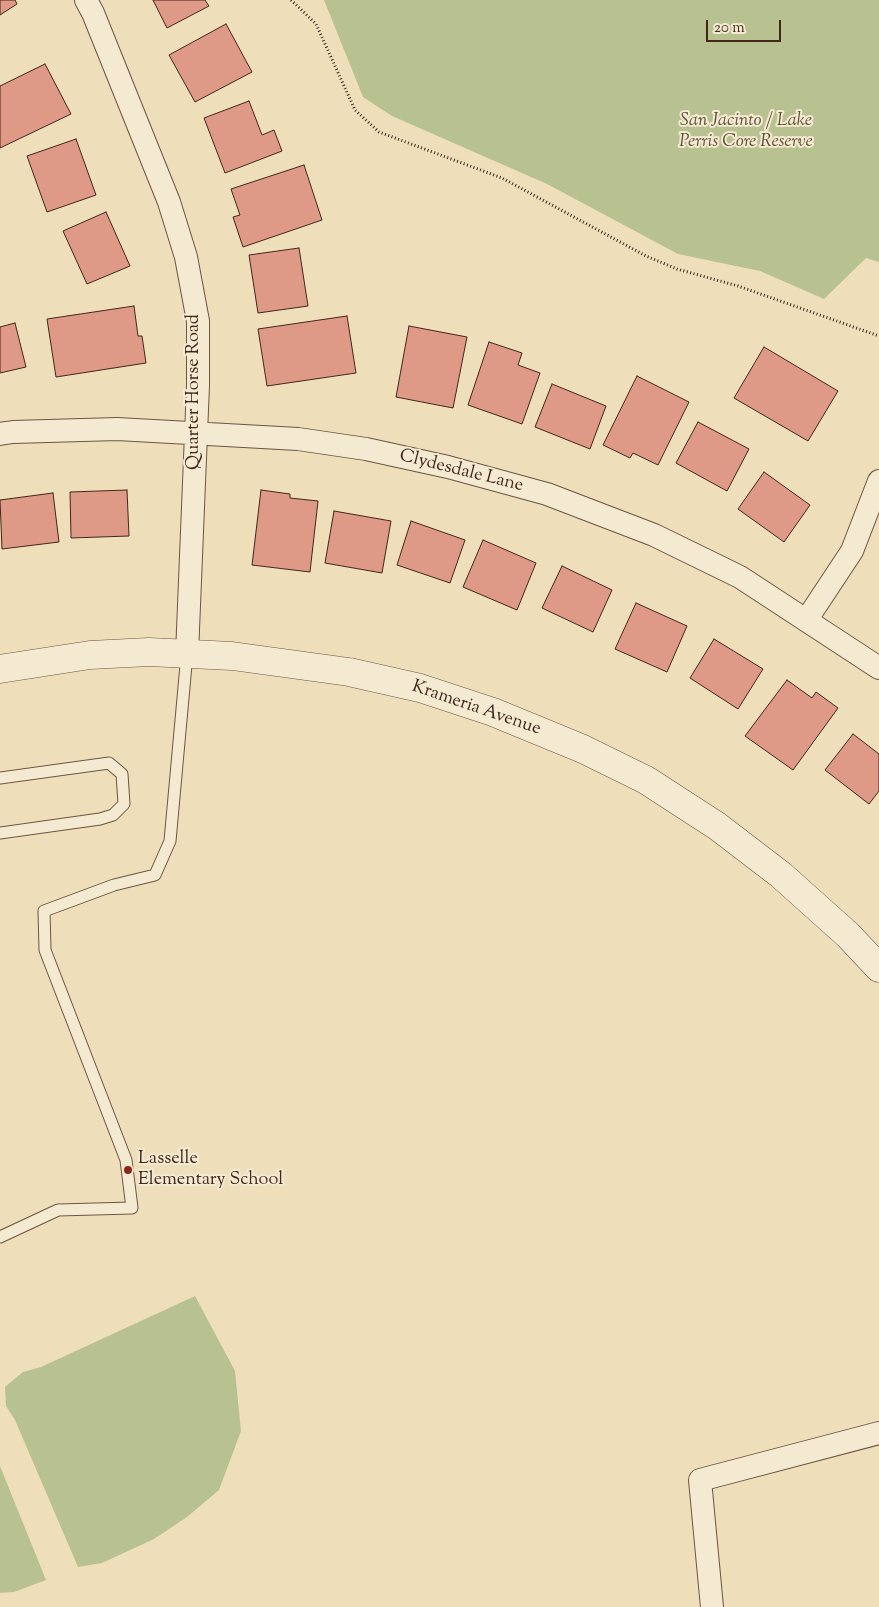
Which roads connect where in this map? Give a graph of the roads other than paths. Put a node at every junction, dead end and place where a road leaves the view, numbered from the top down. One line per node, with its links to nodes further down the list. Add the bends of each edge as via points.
1 (86, 0): 3 (street, Quarter Horse Road, via 169,202 186,257 198,321)
2 (0, 434): 3 (street, Clydesdale Lane, via 117,429)
3 (196, 434): 5 (street, Clydesdale Lane, via 298,439 366,449 547,494 654,534 740,577); 6 (street, Quarter Horse Road)
4 (879, 482): 5 (street, via 852,551)
5 (807, 620): 8 (street, Clydesdale Lane)
6 (187, 654): 7 (street, Krameria Avenue, via 90,655); 11 (street, Krameria Avenue, via 292,662 420,688 493,712 583,748 646,780 717,826 781,874); 12 (lane, via 170,841 156,875 44,911 45,950 126,1160 132,1208 58,1210)
7 (0, 668)
8 (879, 668)
9 (0, 778): 10 (lane, via 109,763 122,774 124,804 113,815 100,819)
10 (0, 833)
11 (879, 968)
12 (0, 1237)
13 (879, 1433): 14 (street, via 700,1480)
14 (712, 1607)

